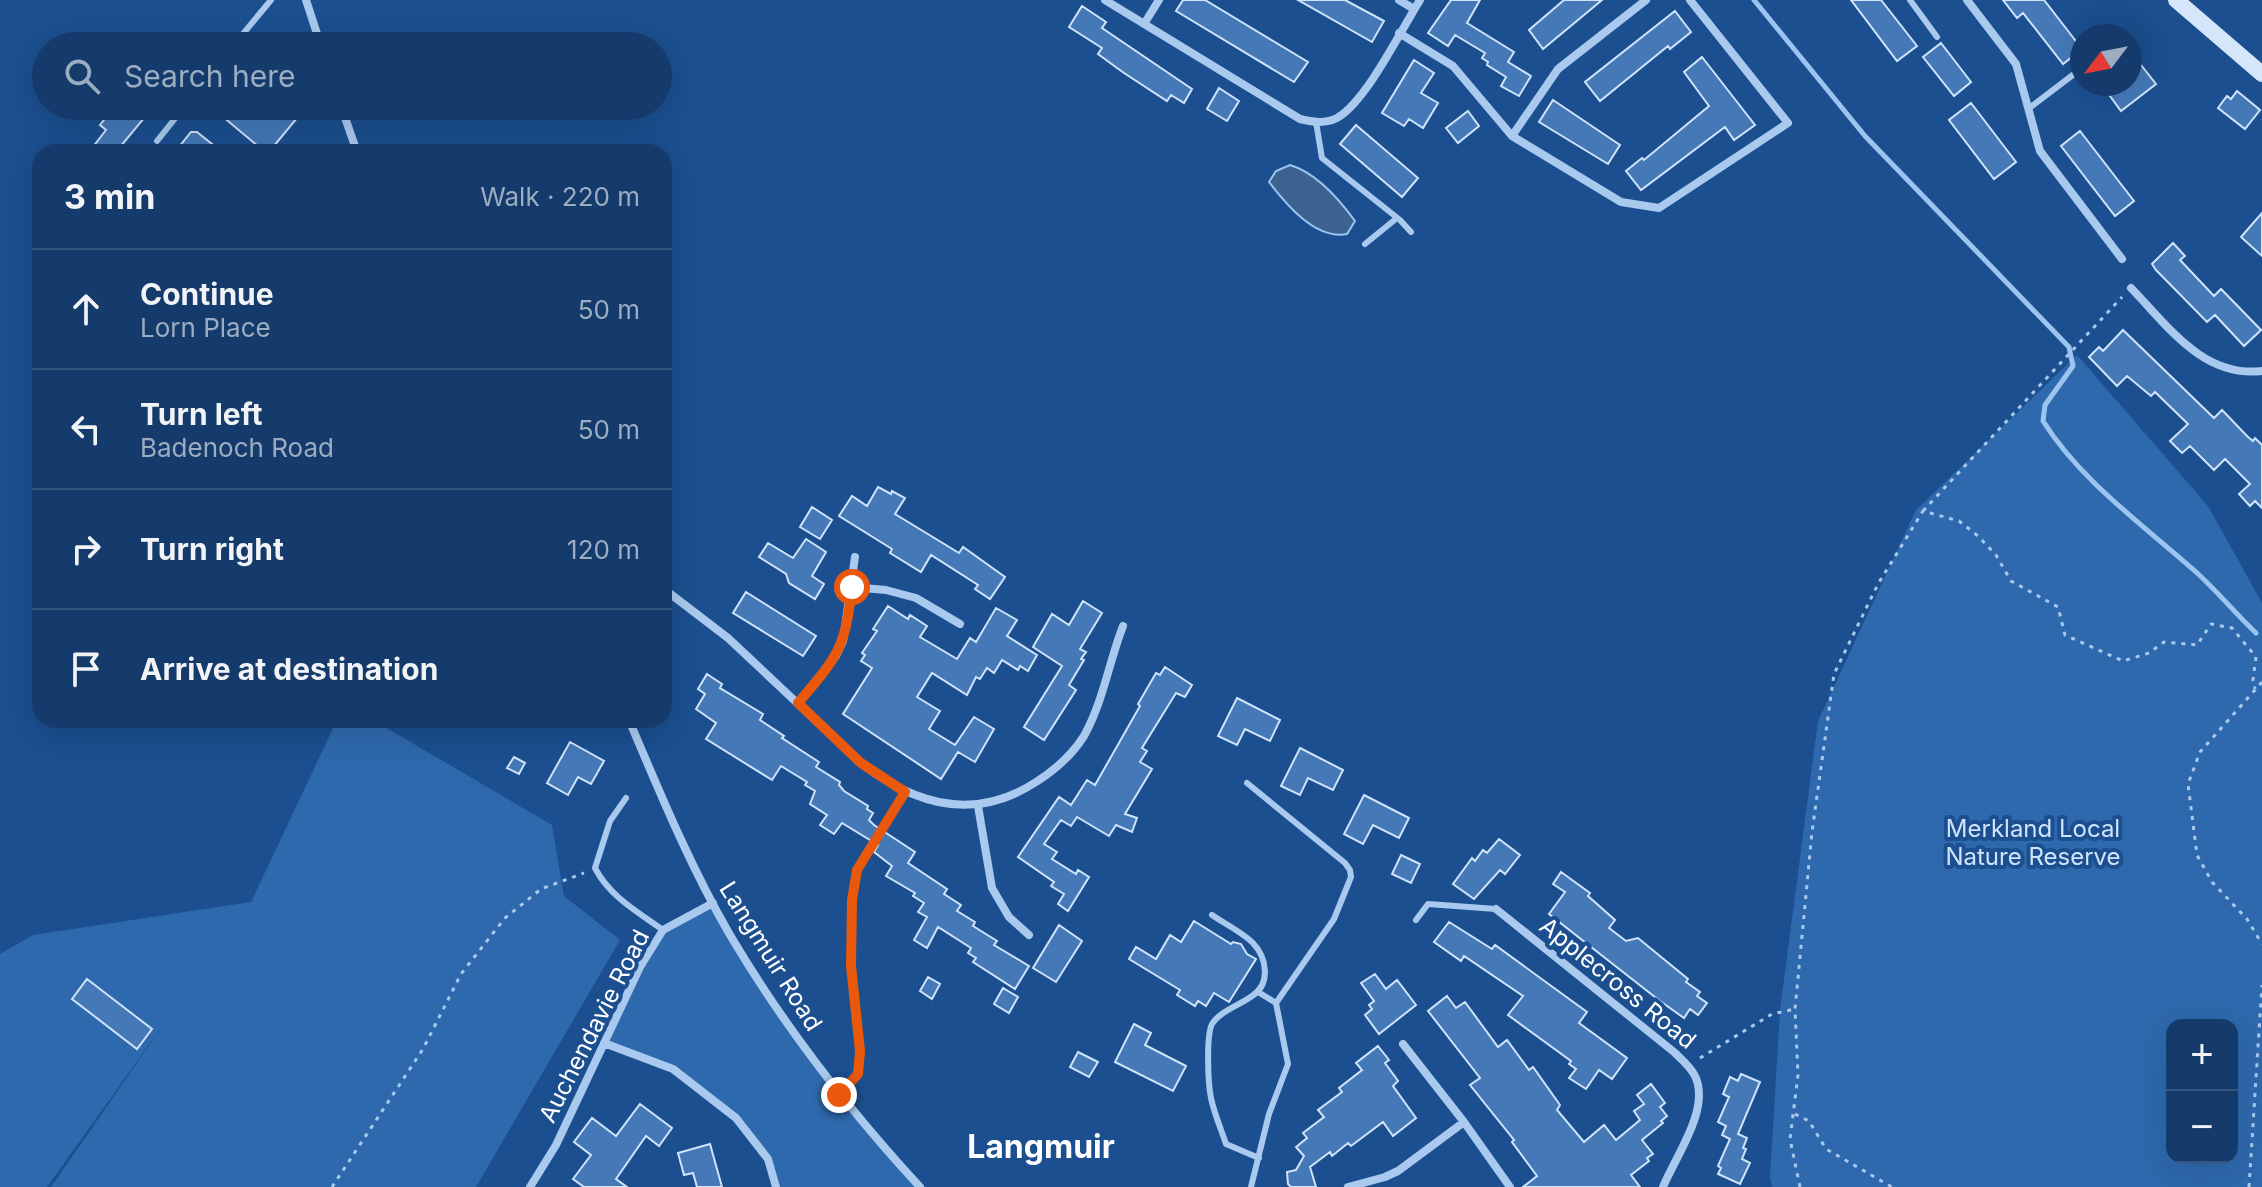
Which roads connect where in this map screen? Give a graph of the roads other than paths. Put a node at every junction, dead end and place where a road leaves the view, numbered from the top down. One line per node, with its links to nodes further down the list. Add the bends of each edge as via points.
1 (271, 0): 14 (lane)
2 (306, 0): 15 (street)
3 (1105, 0): 13 (street)
4 (1159, 0): 13 (street)
5 (1399, 0): 12 (street)
6 (1420, 0): 12 (street)
7 (1646, 0): 24 (street, via 1558,69)
8 (1690, 0): 24 (street, via 1788,123 1659,208 1621,202)
9 (1910, 0): 17 (lane)
10 (1967, 0): 20 (street, via 2016,64)
11 (2176, 0): 18 (main road)
12 (1414, 9): 16 (street)
13 (1144, 24): 23 (street, via 1300,119)
14 (245, 32)
15 (316, 32)
16 (1399, 33): 23 (street, via 1354,103 1336,119); 24 (street, via 1453,66)
17 (1937, 37)
18 (2262, 74)
19 (2070, 77): 20 (lane)
20 (2028, 109): 30 (street, via 2040,151)
21 (174, 120): 25 (lane)
22 (346, 120): 26 (street)
23 (1316, 122): 27 (lane, via 1322,158)
24 (1512, 136)
25 (157, 141)
26 (354, 144)
27 (1397, 218): 28 (lane); 29 (lane)
28 (1411, 232)
29 (1365, 244)
30 (2122, 259)
31 (2131, 288): 32 (street, via 2206,360 2230,369)
32 (2262, 371)
33 (855, 557): 34 (street)
34 (852, 587): 36 (street, via 916,598); 38 (street, via 840,649)
35 (672, 595): 38 (street)
36 (960, 624)
37 (1123, 626): 42 (street, via 1093,718 1068,757 1029,787)
38 (798, 703): 42 (street, via 861,763 905,792)
39 (632, 728): 43 (street, Langmuir Road)
40 (1247, 783): 50 (lane, via 1350,870 1351,877 1334,919)
41 (626, 798): 47 (lane, via 610,821 595,868 614,895)
42 (978, 806): 48 (street, via 992,888 1009,917)
43 (713, 903): 47 (street, Auchendavie Road); 57 (street, Langmuir Road, via 786,1023 839,1095)
44 (1496, 909): 46 (lane, via 1428,904); 61 (street, Applecross Road, via 1695,1076 1699,1101 1692,1126)
45 (1212, 915): 49 (lane, via 1253,943 1263,959 1265,980)
46 (1416, 920)
47 (663, 930): 51 (street, Auchendavie Road)
48 (1029, 935)
49 (1258, 992): 50 (lane); 54 (lane, via 1217,1018 1209,1041 1210,1097 1226,1144)
50 (1276, 1003): 54 (lane, via 1288,1064)
51 (604, 1043): 55 (street, Auchendavie Road); 56 (street, via 673,1069 736,1118 768,1159)
52 (1403, 1044): 53 (street)
53 (1464, 1122): 59 (street, via 1398,1171); 60 (street)
54 (1259, 1158): 58 (lane)
55 (530, 1187)
56 (776, 1187)
57 (920, 1187)
58 (1251, 1187)
59 (1348, 1187)
60 (1510, 1187)
61 (1663, 1187)

